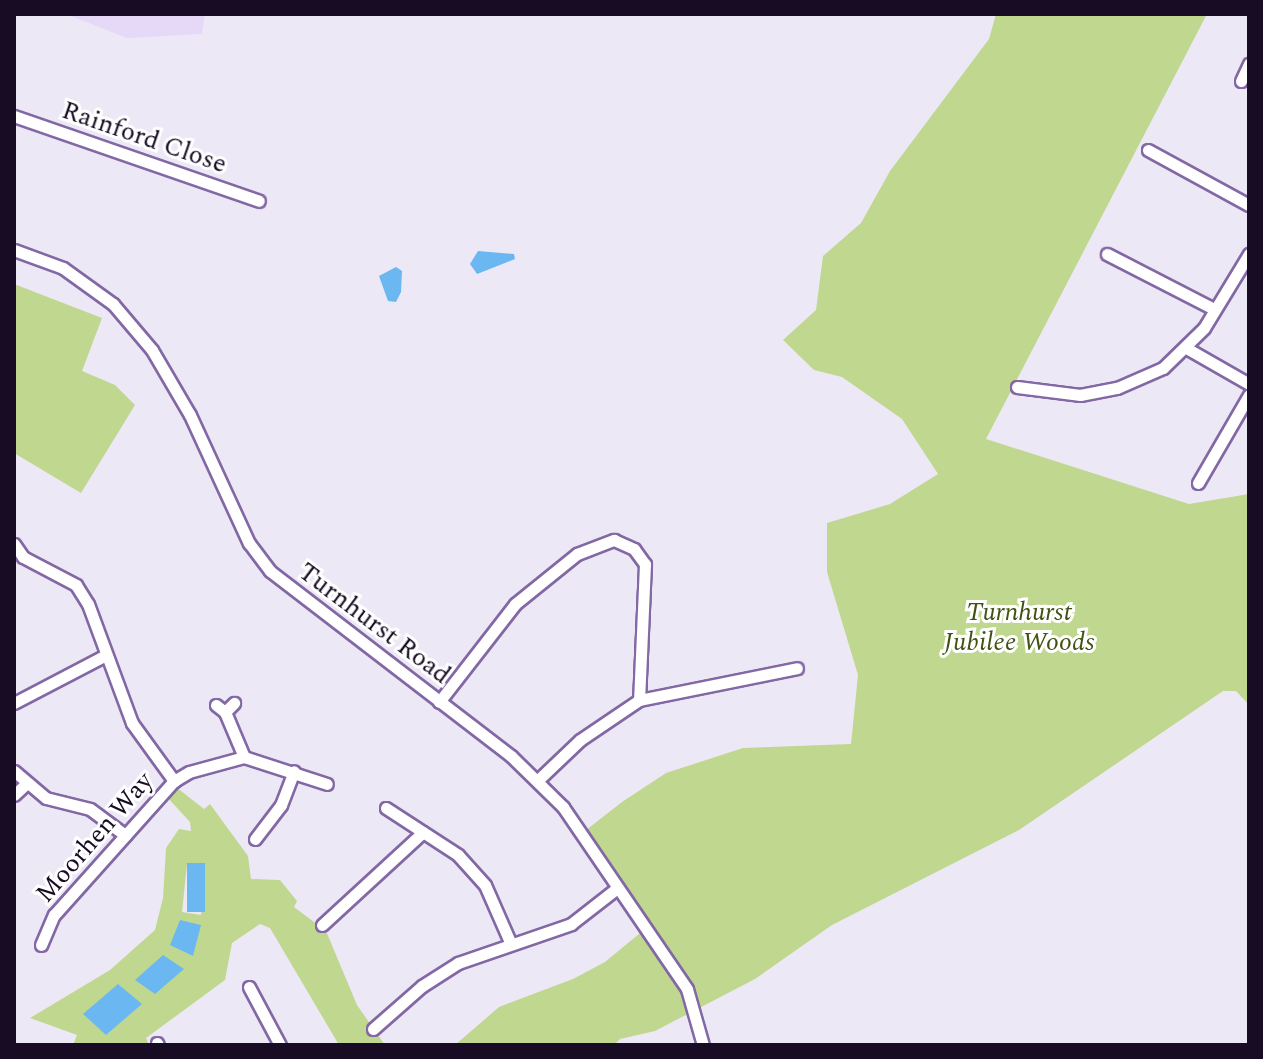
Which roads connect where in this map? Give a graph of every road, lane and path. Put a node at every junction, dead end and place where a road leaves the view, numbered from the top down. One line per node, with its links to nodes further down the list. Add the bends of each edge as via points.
1 (1249, 64): 2 (street)
2 (1241, 81)
3 (14, 116): 5 (street, Rainford Close)
4 (1148, 150): 6 (street)
5 (259, 201)
6 (1249, 205)
7 (14, 250): 20 (street, Turnhurst Road, via 63,268 113,304 152,350 190,415 249,543 270,571)
8 (1248, 259): 10 (street)
9 (1111, 271): 10 (street, via 1112,256)
10 (1214, 309): 11 (street)
11 (1188, 349): 12 (street); 13 (street, via 1151,375 1117,388 1061,395)
12 (1249, 384)
13 (1017, 387)
14 (1249, 395): 15 (street, via 1202,465)
15 (1198, 483)
16 (14, 544): 17 (street, via 23,557 76,585)
17 (106, 655): 21 (street); 27 (street, via 132,723)
18 (797, 668): 19 (street)
19 (639, 700): 20 (street, via 645,564 634,549 614,540 577,554 515,604); 26 (street, via 580,740)
20 (439, 702): 26 (street, Turnhurst Road)
21 (14, 703)
22 (225, 707): 23 (street)
23 (244, 757): 25 (street); 27 (street)
24 (14, 771): 28 (street)
25 (294, 771): 29 (street); 34 (street, via 281,805)
26 (538, 780): 35 (street, Turnhurst Road)
27 (174, 781): 33 (street, Moorhen Way)
28 (27, 783): 30 (street); 33 (street, via 46,798 90,809)
29 (327, 784)
30 (14, 795)
31 (386, 808): 32 (street)
32 (423, 832): 38 (street); 39 (street, via 458,855 485,885)
33 (125, 835): 37 (street, Moorhen Way)
34 (255, 839)
35 (617, 888): 39 (street, via 571,924 542,937); 44 (street, Turnhurst Road, via 687,989)
36 (38, 918): 37 (street, Moorhen Way)
37 (50, 924): 40 (street, Moorhen Way)
38 (322, 925)
39 (510, 942): 42 (street, via 458,963)
40 (41, 945)
41 (249, 987): 43 (street)
42 (373, 1029)
43 (280, 1045)
44 (703, 1045)

